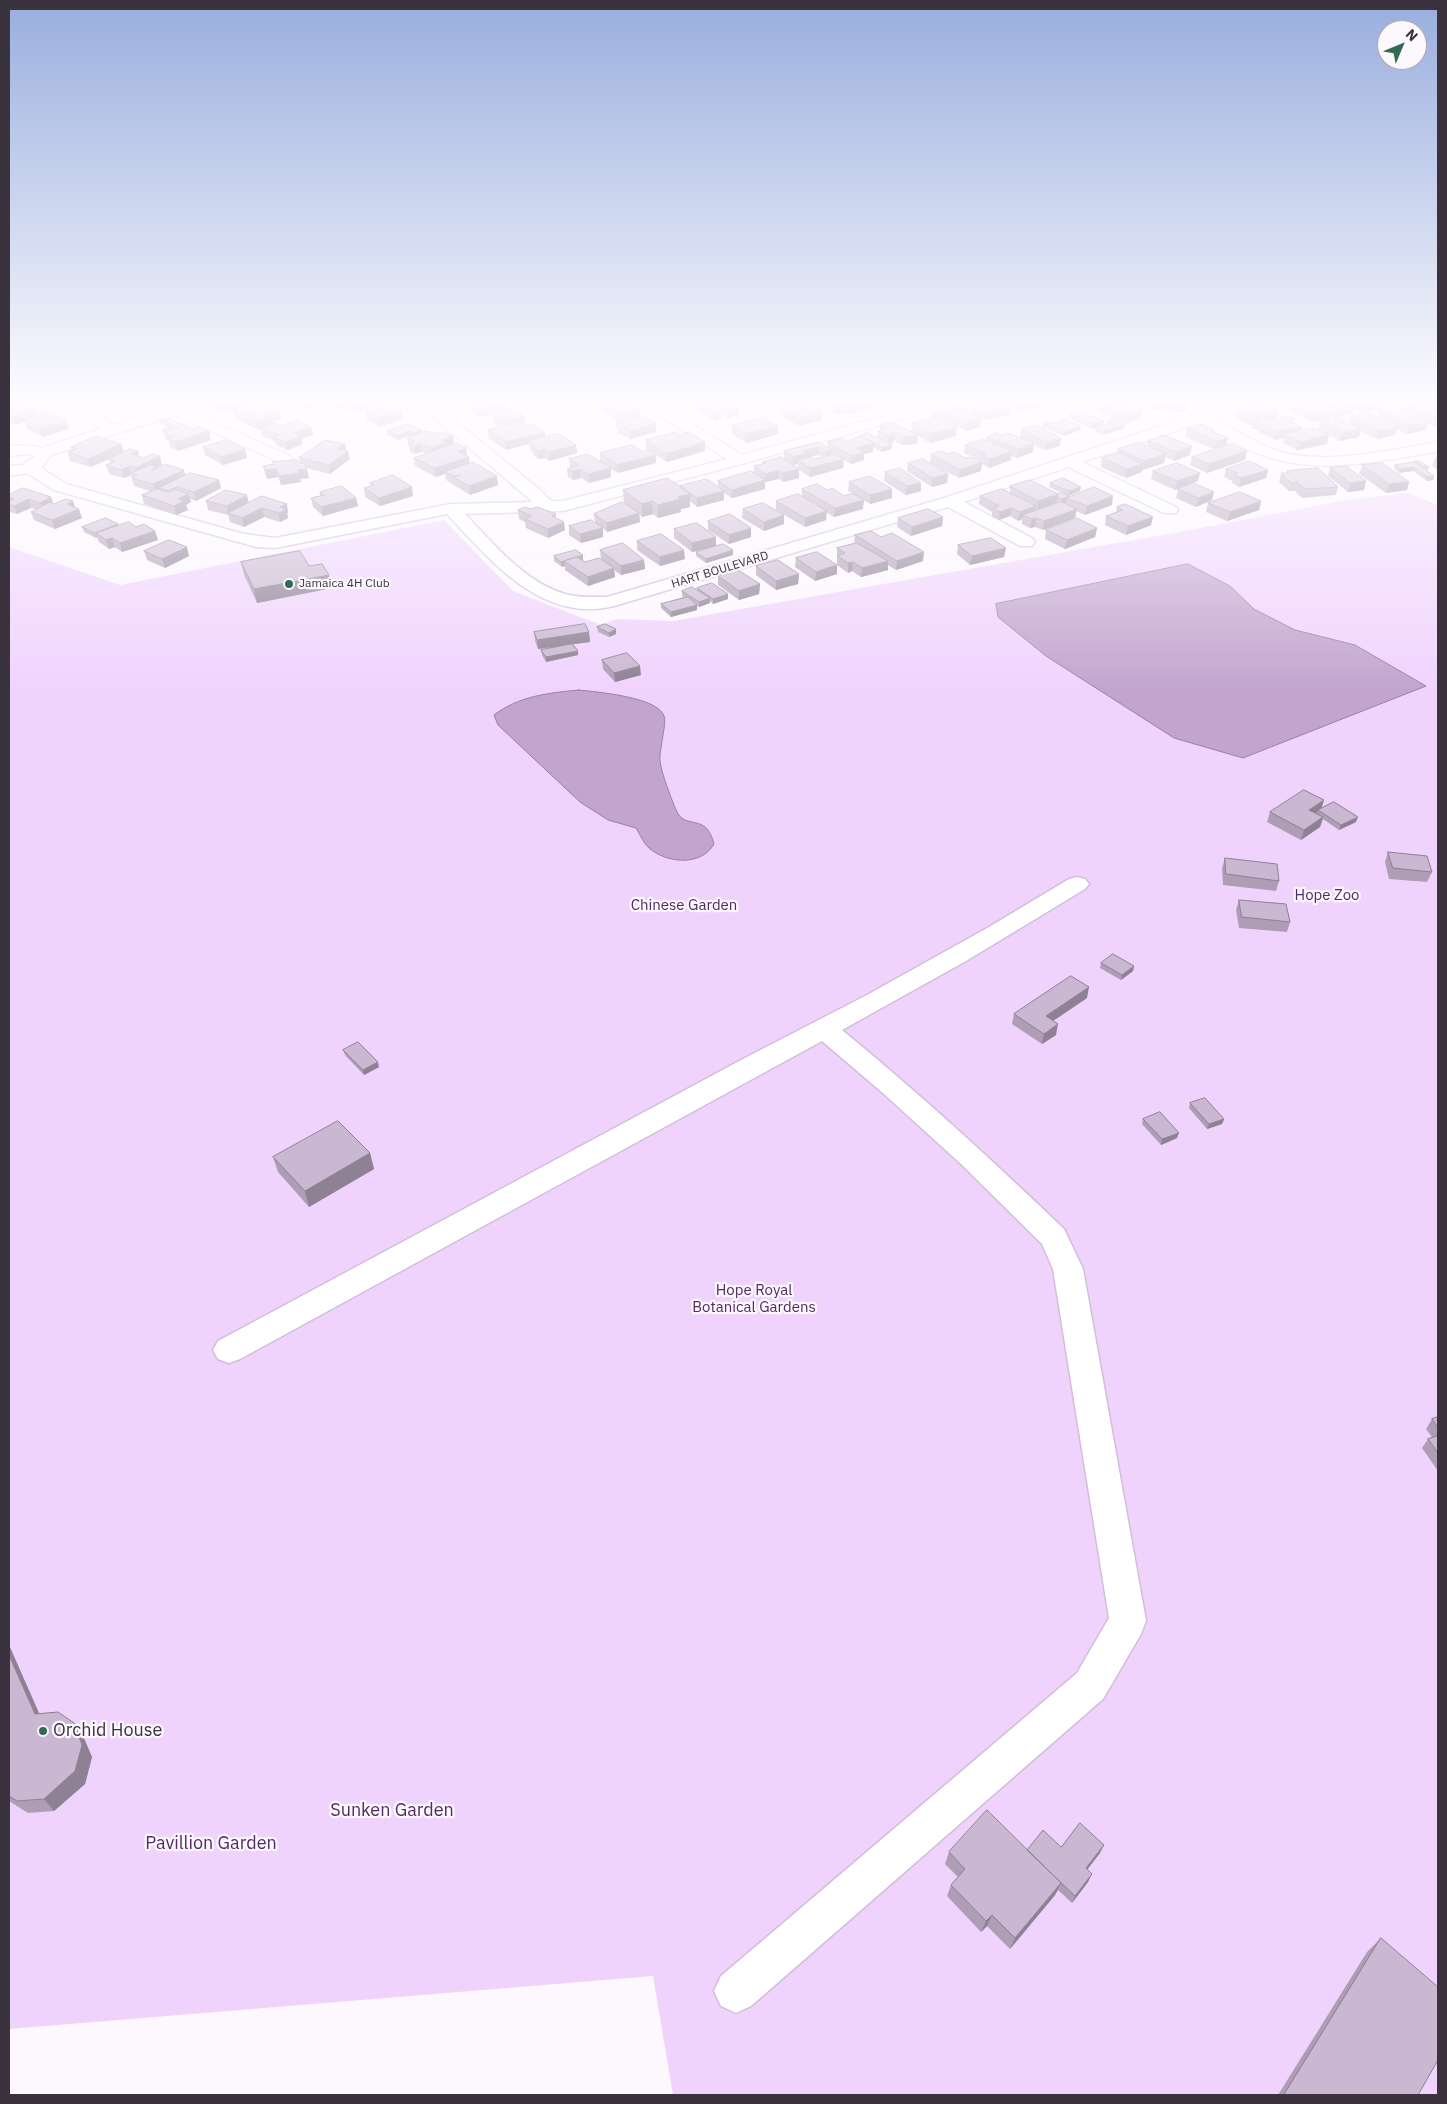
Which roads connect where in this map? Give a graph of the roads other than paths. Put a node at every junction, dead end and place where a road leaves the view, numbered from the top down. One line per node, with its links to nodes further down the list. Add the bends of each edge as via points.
1 (91, 496): 8 (street, via 256,542 295,539)
2 (537, 496): 7 (street)
3 (601, 496): 7 (street, via 563,506)
4 (962, 496): 6 (street, HART BOULEVARD)
5 (1141, 496): 9 (street)
6 (950, 500): 8 (street, HART BOULEVARD, via 594,604 570,602 516,576); 10 (street)
7 (546, 506): 8 (street)
8 (451, 509)
9 (1170, 510)
10 (1026, 542)
11 (1077, 884): 12 (street, via 1020,920)
12 (824, 1029): 13 (street); 14 (street, via 901,1093 1054,1237 1068,1269 1128,1621 1090,1686)
13 (229, 1350)
14 (736, 1991)

